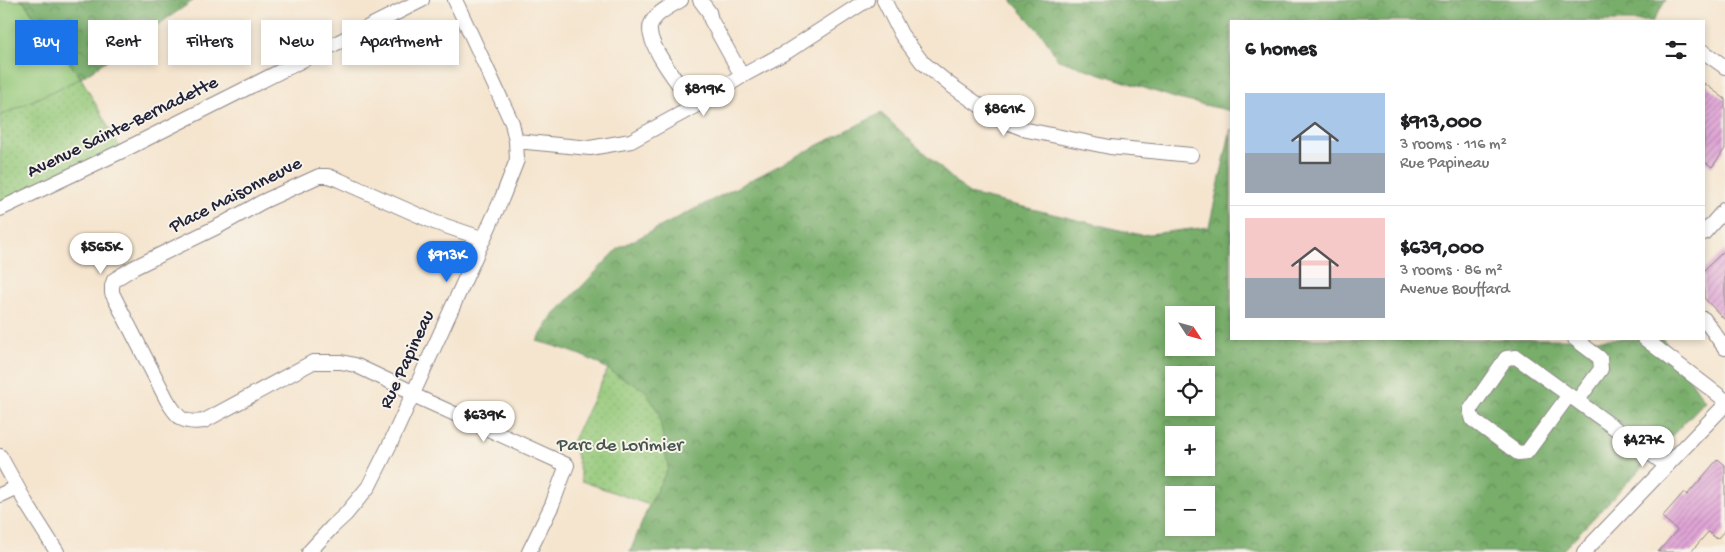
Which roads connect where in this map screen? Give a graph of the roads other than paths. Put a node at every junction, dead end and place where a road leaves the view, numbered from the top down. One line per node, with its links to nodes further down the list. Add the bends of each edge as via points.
1 (422, 0): 13 (street, Avenue Sainte-Bernadette)
2 (454, 0): 11 (street, Rue Papineau, via 512,123)
3 (681, 0): 10 (street, via 654,18 649,27 659,55)
4 (700, 0): 9 (street)
5 (867, 0): 9 (street, via 788,51)
6 (884, 0): 12 (street, via 901,34 922,62 999,119 1027,130 1110,147)
7 (1705, 53): 8 (street)
8 (1725, 67)
9 (742, 76): 10 (street)
10 (695, 106): 11 (street, via 631,141 590,148)
11 (516, 141): 16 (street, Rue Papineau, via 517,160)
12 (1191, 156)
13 (0, 209)
14 (1725, 209): 15 (street)
15 (1705, 232)
16 (484, 239): 21 (street, Rue Papineau); 21 (street, Place Maisonneuve, via 434,222 339,180 319,176 133,268 119,276 112,286 112,293 167,400 183,421 204,421 313,362 356,365)
17 (1705, 320): 20 (street)
18 (1576, 340): 22 (street, via 1600,358 1601,369)
19 (1646, 340): 23 (street)
20 (1725, 348)
21 (413, 395): 30 (street, Rue Papineau, via 369,486); 31 (street, via 567,465)
22 (1573, 398): 22 (street, via 1516,357 1506,358 1470,410 1473,420 1518,453 1527,452); 26 (street)
23 (1725, 400)
24 (1725, 405): 26 (street)
25 (0, 456): 27 (street)
26 (1666, 465): 32 (street)
27 (17, 486): 28 (street); 29 (street)
28 (0, 495)
29 (57, 552)
30 (309, 552)
31 (529, 552)
32 (1584, 552)

